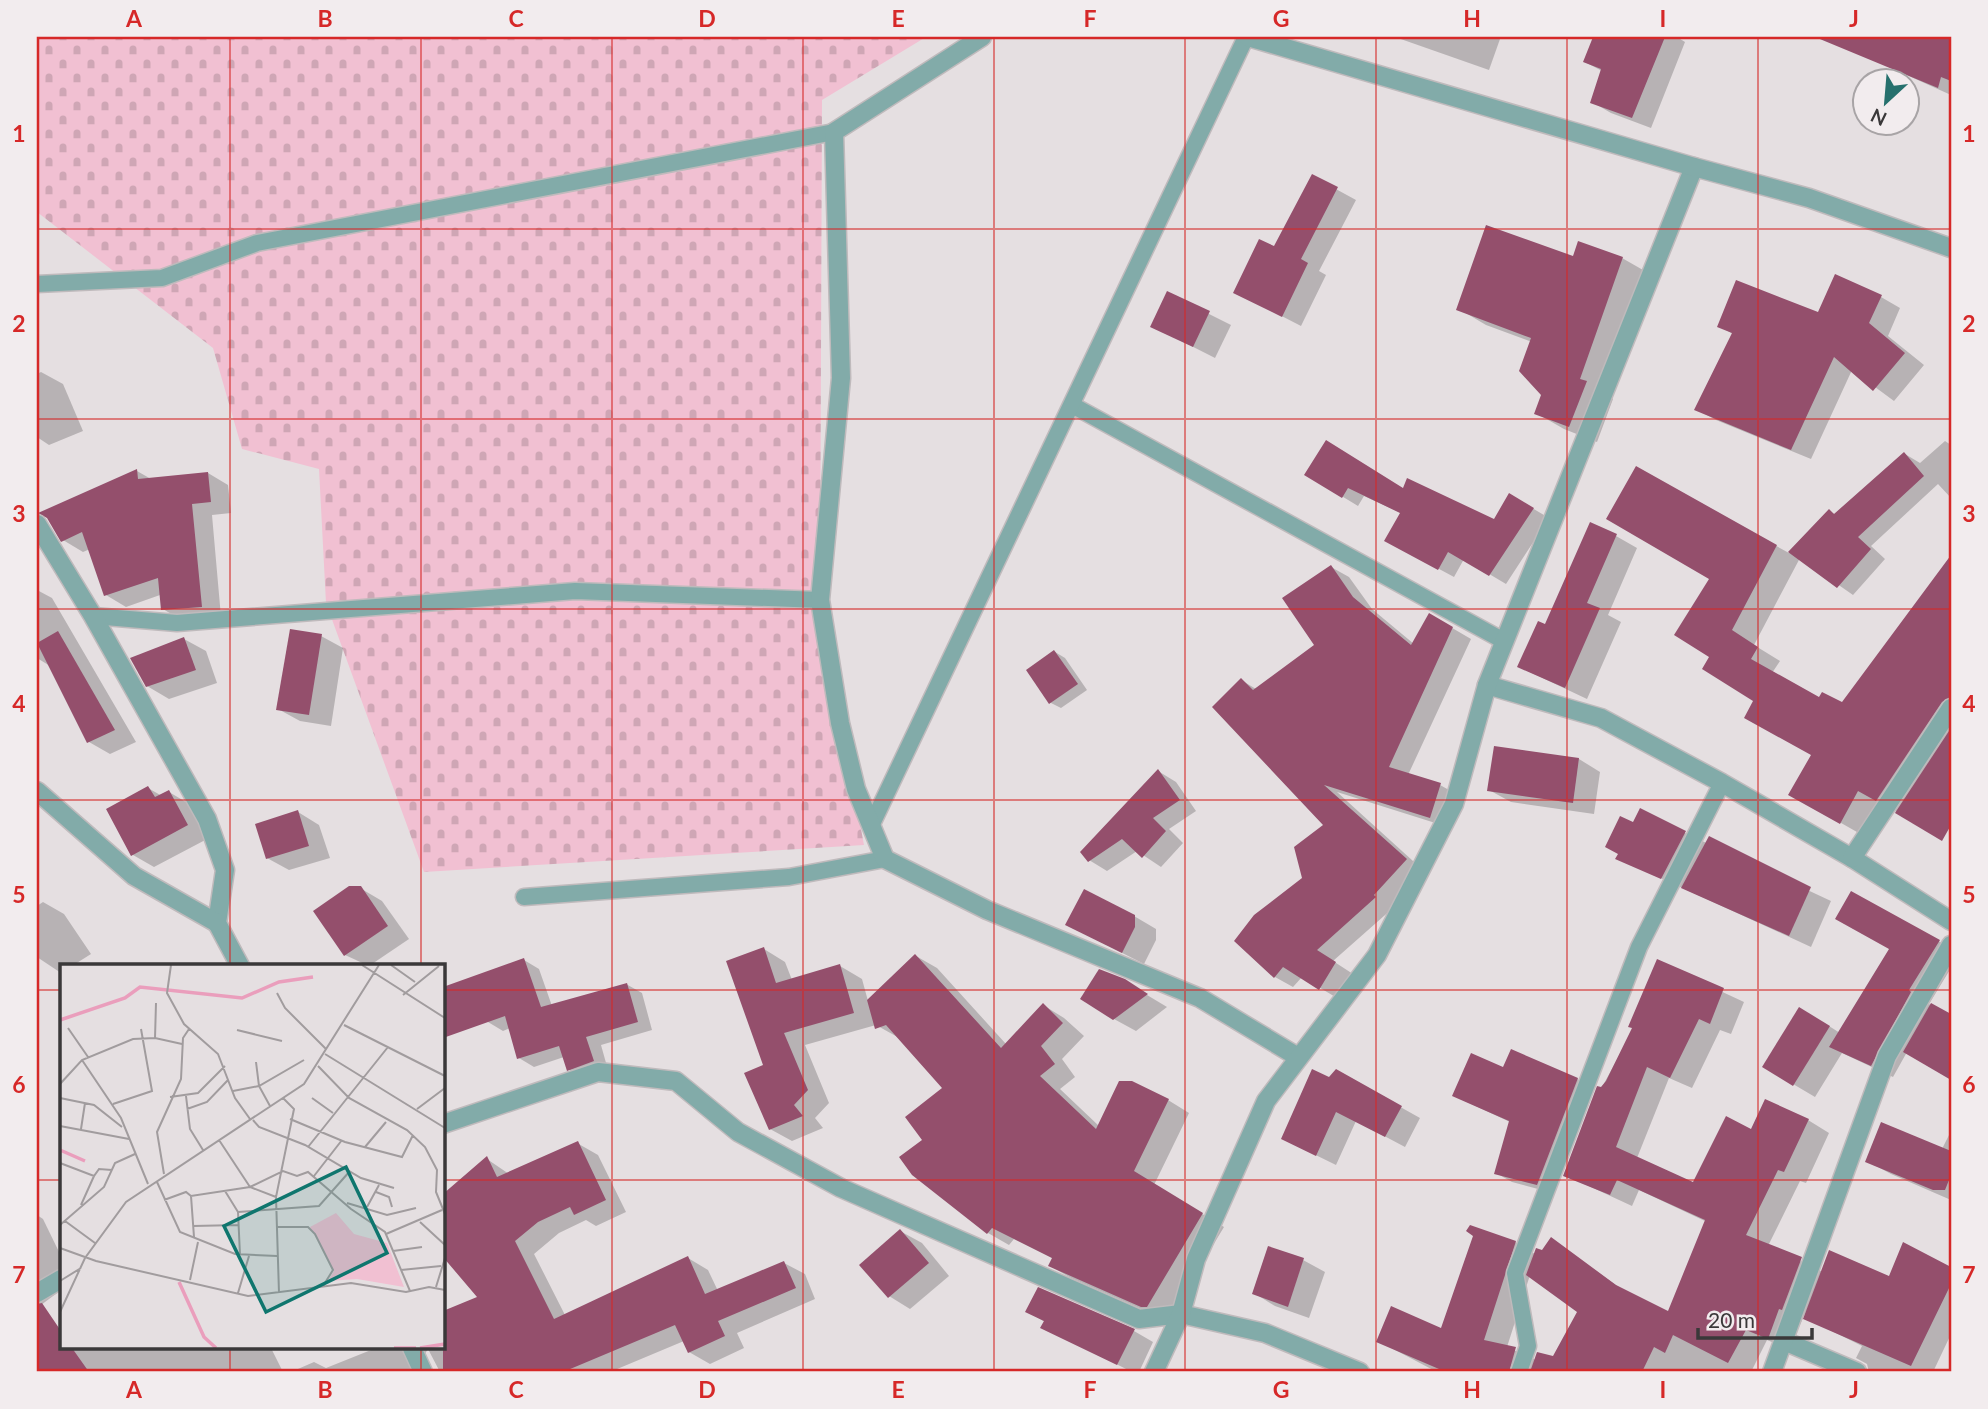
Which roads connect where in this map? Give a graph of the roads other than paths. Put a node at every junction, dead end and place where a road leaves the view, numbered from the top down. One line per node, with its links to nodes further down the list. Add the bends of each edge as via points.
1 (982, 37): 3 (street)
2 (1247, 37): 4 (street); 7 (lane)
3 (834, 132): 6 (lane, via 257,243 162,278); 9 (street, via 841,378)
4 (1694, 167): 5 (street, via 1809,198); 11 (street)
5 (1951, 248)
6 (37, 284)
7 (1072, 405): 11 (lane); 16 (lane)
8 (37, 524): 10 (street)
9 (820, 600): 10 (lane, via 575,591 177,623); 16 (street, via 840,723 856,789)
10 (93, 616): 21 (street, via 207,819 225,870)
11 (1504, 641): 12 (street)
12 (1487, 685): 14 (street, via 1601,718); 24 (street, via 1454,803 1389,932 1377,955)
13 (1951, 708): 17 (street)
14 (1723, 783): 17 (street); 34 (lane, via 1639,947 1515,1273 1528,1346)
15 (37, 791): 21 (street, via 134,876)
16 (871, 825): 18 (street)
17 (1852, 858): 20 (street)
18 (885, 859): 19 (lane, via 789,877); 24 (street, via 987,909 1200,998)
19 (524, 897)
20 (1951, 921)
21 (217, 923): 23 (street)
22 (1951, 945): 29 (street, via 1887,1056)
23 (239, 964)
24 (1298, 1057): 28 (street, via 1266,1101 1196,1259)
25 (444, 1124): 28 (street, via 598,1072 676,1081 738,1132 841,1188 1139,1319)
26 (60, 1280): 27 (street)
27 (37, 1293)
28 (1181, 1314): 32 (street); 33 (street, via 1265,1333)
29 (1784, 1341): 35 (street); 36 (street)
30 (413, 1350): 31 (street)
31 (423, 1372)
32 (1154, 1372)
33 (1360, 1372)
34 (1519, 1372)
35 (1772, 1372)
36 (1857, 1372)

